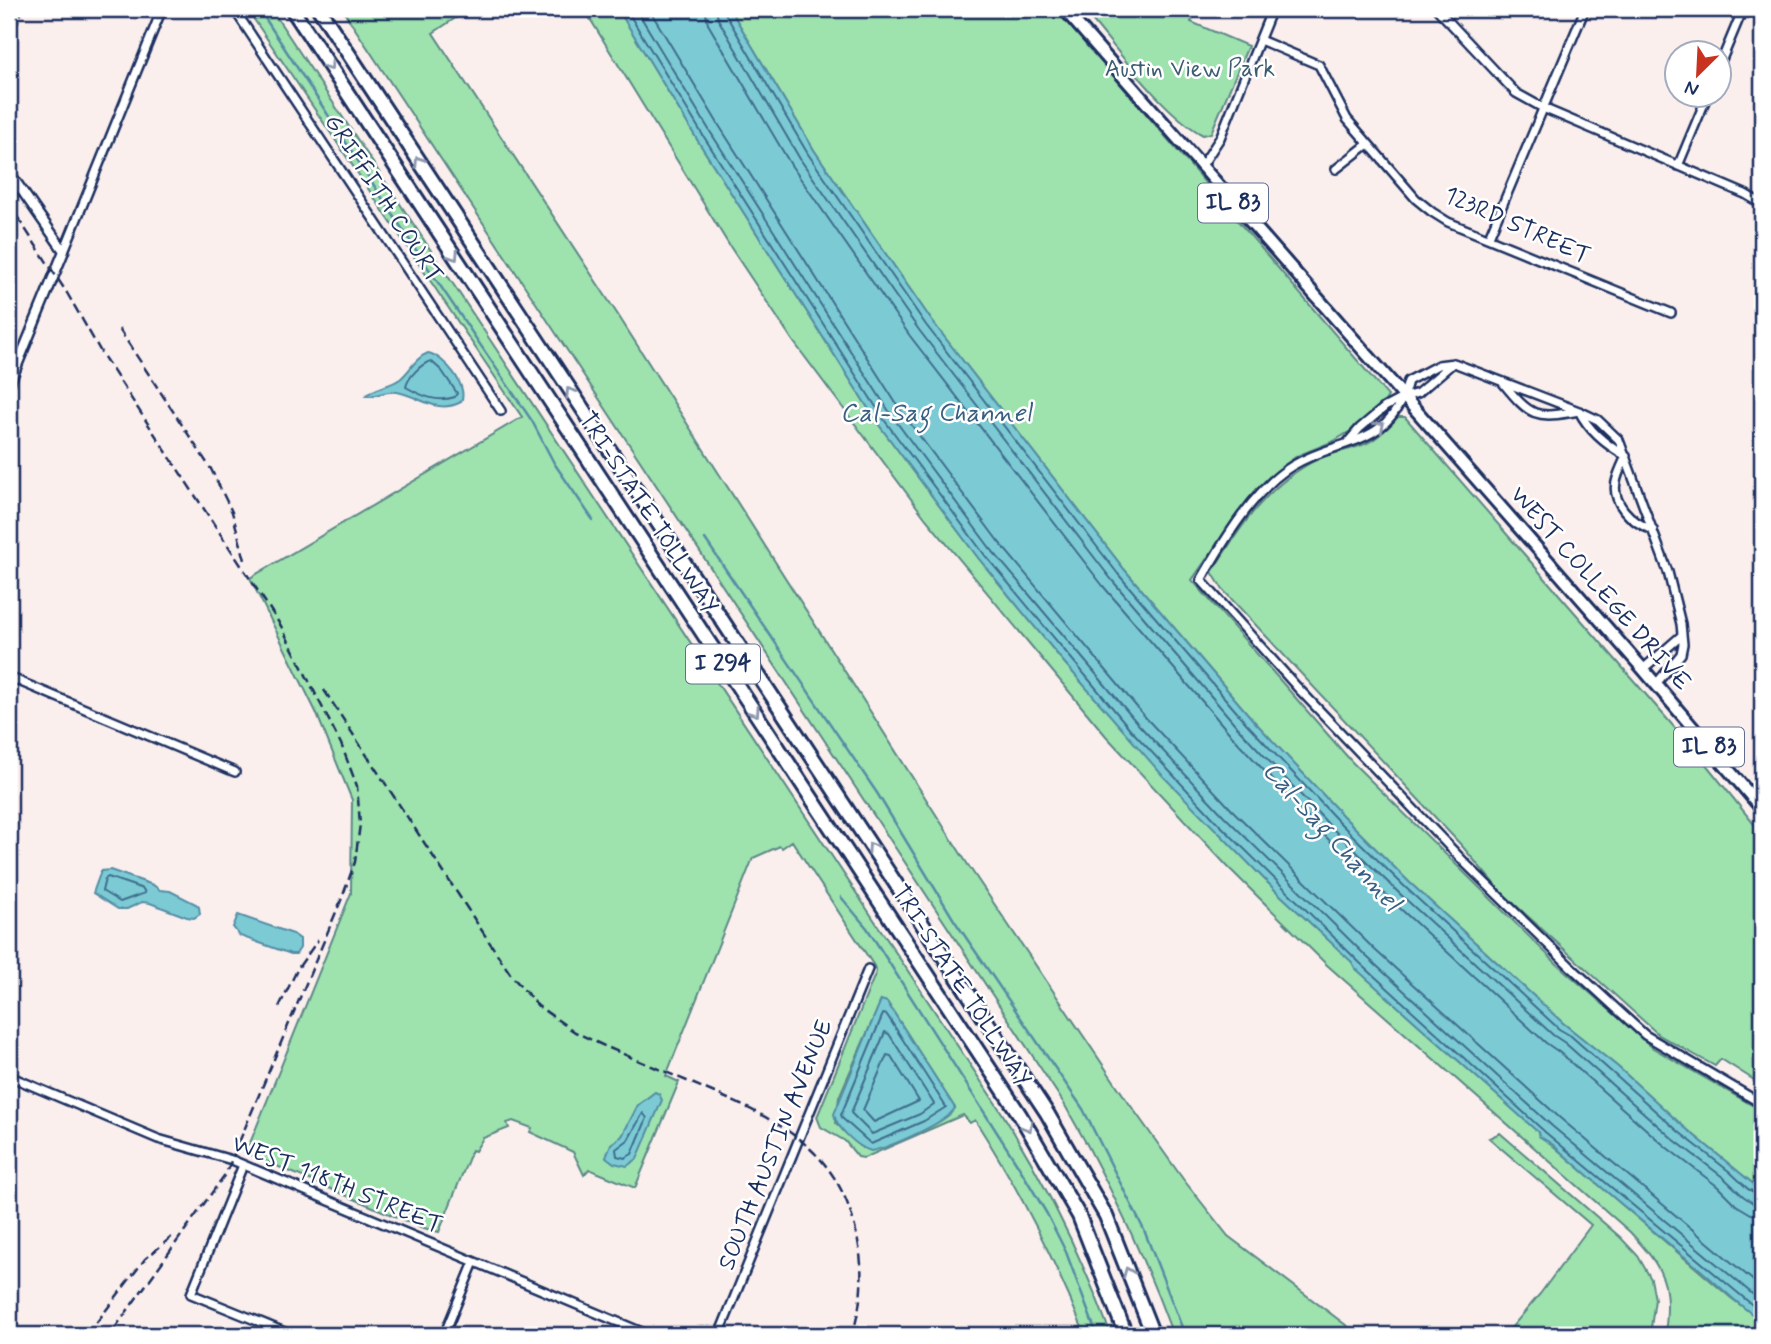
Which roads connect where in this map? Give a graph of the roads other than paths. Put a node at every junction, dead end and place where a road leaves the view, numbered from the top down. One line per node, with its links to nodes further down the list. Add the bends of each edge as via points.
1 (162, 9): 21 (street)
2 (234, 9): 27 (street, GRIFFITH COURT)
3 (292, 9): 47 (highway, TRI-STATE TOLLWAY / I 294, one-way to 47, via 1020,1115 1079,1216)
4 (319, 9): 48 (highway, TRI-STATE TOLLWAY / I 294, one-way to 4, via 1106,1216 1047,1113)
5 (1064, 9): 16 (main road, IL 83)
6 (1272, 9): 11 (street)
7 (1437, 9): 12 (street, via 1516,93)
8 (1585, 9): 12 (street)
9 (1744, 9): 10 (street)
10 (1731, 38)
11 (1260, 40): 14 (street, 123RD STREET, via 1319,65 1347,119); 16 (street, via 1220,138)
12 (1543, 108): 15 (street); 20 (street)
13 (1702, 108): 15 (street)
14 (1368, 144): 17 (street); 20 (street, 123RD STREET, via 1432,212)
15 (1678, 166): 19 (street)
16 (1200, 167): 26 (main road, IL 83)
17 (1336, 169)
18 (9, 172): 21 (street)
19 (1762, 204)
20 (1489, 237): 22 (street, 123RD STREET)
21 (64, 251): 25 (street)
22 (1671, 313)
23 (1454, 363): 24 (street); 26 (street, via 1418,393); 26 (street, via 1438,365 1408,381)
24 (1501, 381): 28 (street); 28 (street, via 1536,415)
25 (9, 384)
26 (1404, 397): 29 (street, via 1385,407); 29 (street, one-way to 26, via 1366,438 1380,427); 33 (main road, WEST COLLEGE DRIVE / IL 83)
27 (501, 411)
28 (1579, 411): 30 (street, via 1602,439); 30 (street, via 1610,429)
29 (1347, 443): 40 (street, via 1291,466 1257,496 1201,580 1466,864 1571,967 1645,1035)
30 (1626, 456): 31 (street); 31 (street, via 1615,481 1619,499 1628,517)
31 (1653, 530): 32 (street, via 1668,572)
32 (1681, 636): 33 (street); 35 (street, via 1681,654)
33 (1643, 669): 35 (main road, WEST COLLEGE DRIVE / IL 83)
34 (9, 677): 36 (street)
35 (1656, 684): 37 (main road, WEST COLLEGE DRIVE / IL 83)
36 (235, 772)
37 (1762, 809)
38 (868, 969): 46 (street, SOUTH AUSTIN AVENUE)
39 (9, 1076): 41 (street, WEST 118TH STREET, via 158,1139)
40 (1762, 1104)
41 (243, 1165): 42 (street, WEST 118TH STREET); 43 (street, via 191,1294)
42 (474, 1262): 44 (street); 45 (street, WEST 118TH STREET)
43 (292, 1335)
44 (444, 1335)
45 (649, 1335)
46 (719, 1335)
47 (1126, 1335)
48 (1153, 1335)

